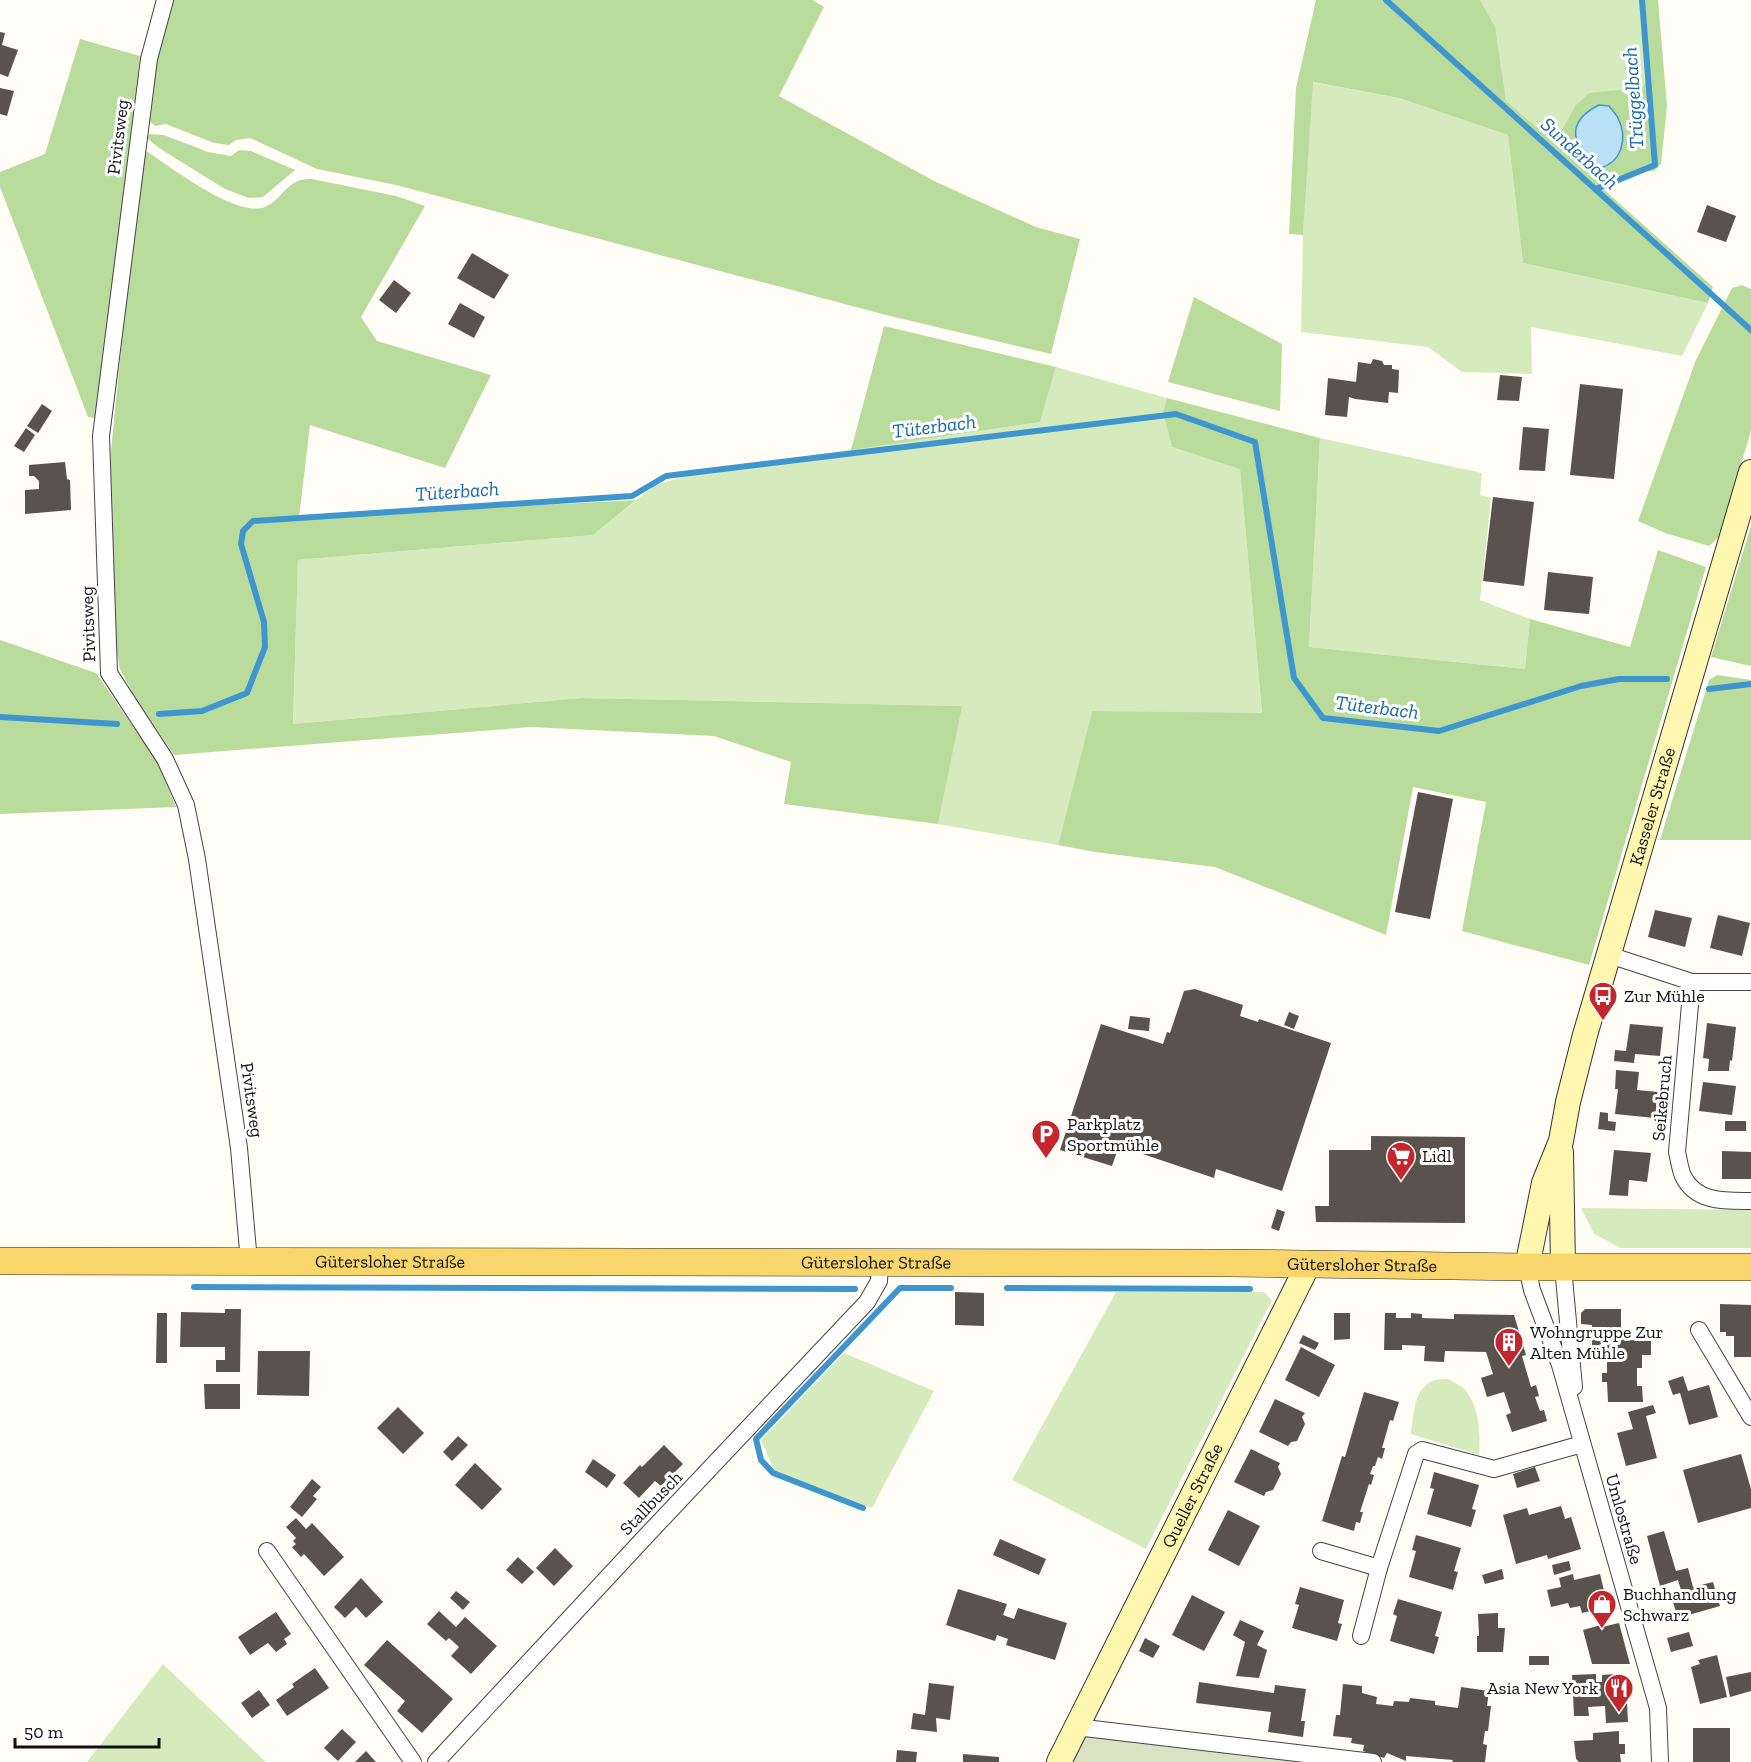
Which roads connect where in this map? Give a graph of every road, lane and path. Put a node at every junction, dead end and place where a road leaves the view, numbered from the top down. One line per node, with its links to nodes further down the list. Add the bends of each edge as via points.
1 (165, 0): 9 (street, Pivitsweg, via 149,59 101,436 109,673 165,759 186,805 240,1148)
2 (1751, 472): 3 (street, Kasseler Straße)
3 (1609, 955): 4 (street); 6 (street, Kasseler Straße)
4 (1692, 982): 5 (street); 7 (street, Seikebruch, via 1677,1152 1683,1177 1697,1193 1716,1201)
5 (1751, 982)
6 (1561, 1141): 12 (street, Kasseler Straße, via 1545,1183); 13 (street, Kasseler Straße)
7 (1751, 1201)
8 (0, 1262): 9 (main road, Gütersloher Straße)
9 (249, 1262): 11 (main road, Gütersloher Straße)
10 (1309, 1263): 11 (main road, Gütersloher Straße); 12 (main road, Gütersloher Straße); 23 (street, Queller Straße)
11 (880, 1264): 25 (street, Stallbusch, via 879,1281 867,1302)
12 (1527, 1267): 13 (main road, Gütersloher Straße); 17 (street, Umlostraße)
13 (1563, 1267): 14 (main road, Gütersloher Straße); 17 (street, Umlostraße)
14 (1751, 1267)
15 (1699, 1330): 16 (street)
16 (1751, 1417)
17 (1578, 1427): 18 (street, Umlostraße)
18 (1582, 1444): 21 (street, via 1494,1469 1422,1450 1412,1460); 28 (street, Umlostraße, via 1658,1708)
19 (267, 1551): 24 (street)
20 (1321, 1551): 21 (street)
21 (1379, 1568): 22 (street)
22 (1361, 1636)
23 (1076, 1727): 26 (street, Queller Straße); 27 (street)
24 (413, 1762)
25 (436, 1762)
26 (1059, 1762)
27 (1372, 1762)
28 (1660, 1762)

